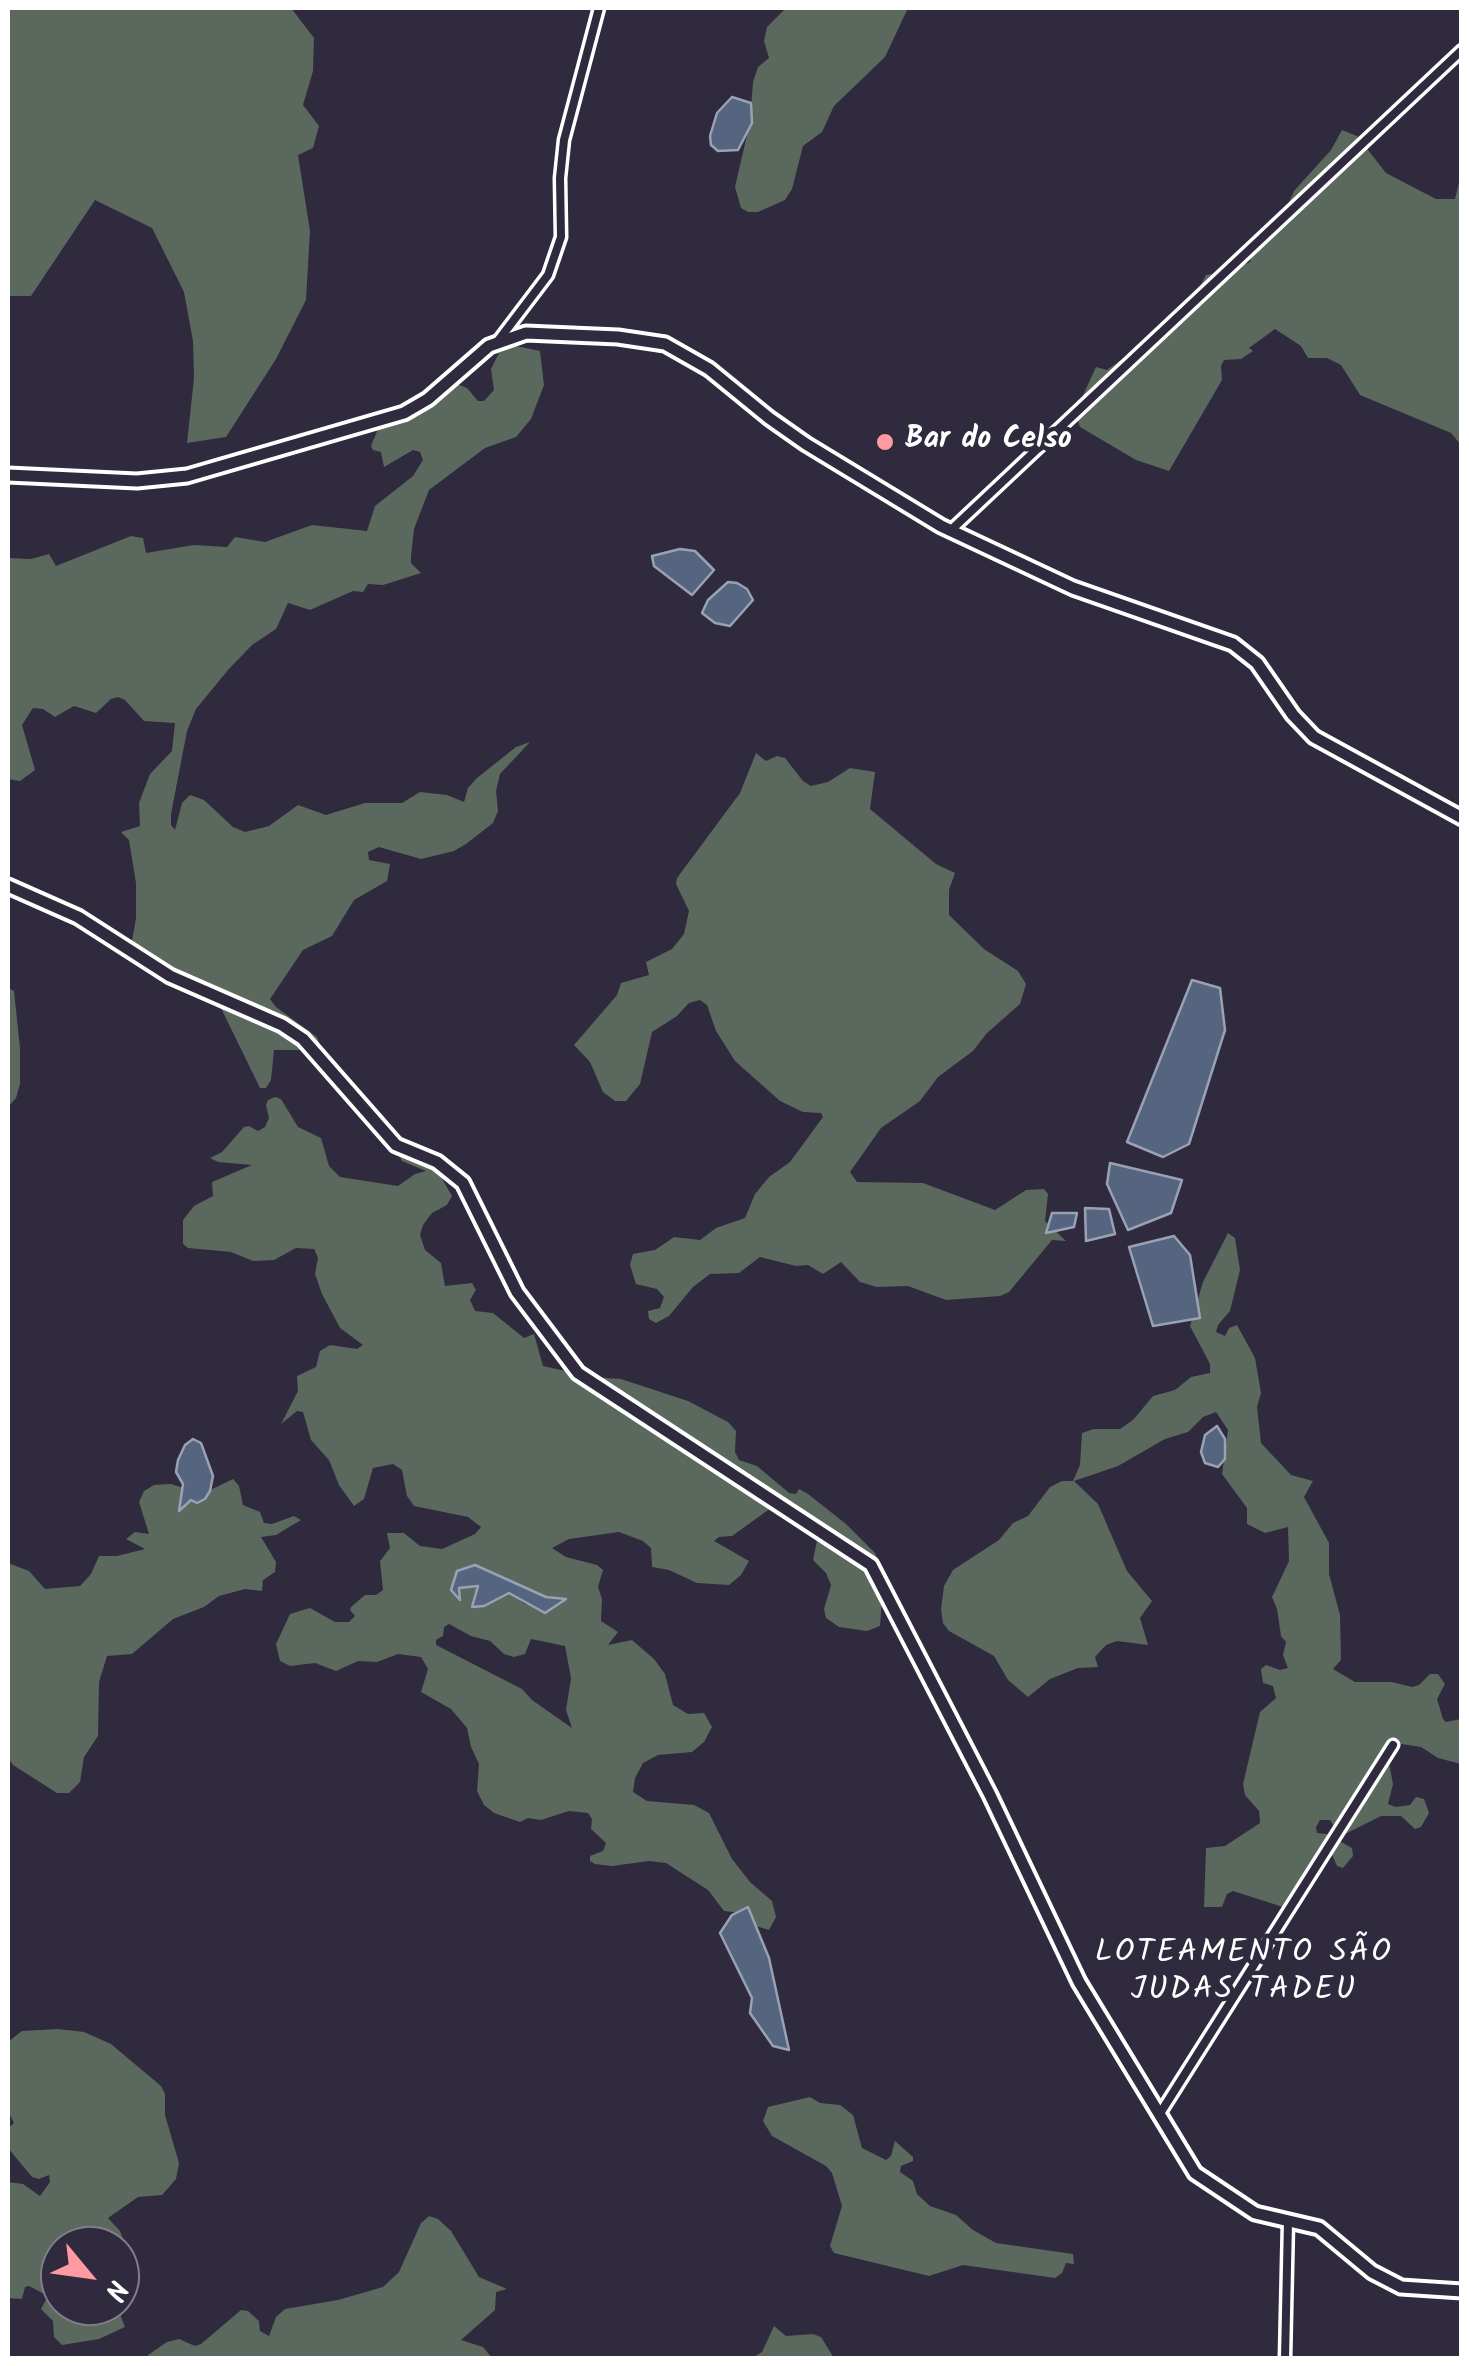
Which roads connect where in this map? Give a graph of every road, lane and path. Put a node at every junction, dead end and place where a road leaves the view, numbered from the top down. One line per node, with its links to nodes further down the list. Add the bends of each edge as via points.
1 (598, 8): 3 (street, via 564,140 562,238 548,275)
2 (1462, 50): 5 (street)
3 (498, 341): 4 (street, via 404,413 187,476 137,481); 5 (street, via 541,333 665,344 837,464)
4 (8, 475)
5 (950, 530): 6 (street, via 1073,588 1233,644 1314,737)
6 (1462, 818)
7 (8, 886): 9 (street, via 78,917 170,976 304,1038 396,1145 438,1162 463,1183 516,1292 578,1373 871,1565 1078,1982)
8 (1393, 1745): 9 (street)
9 (1159, 2115): 10 (street, via 1194,2173 1256,2213)
10 (1288, 2222): 11 (street, via 1320,2228 1401,2287); 12 (street)
11 (1462, 2291)
12 (1285, 2358)

